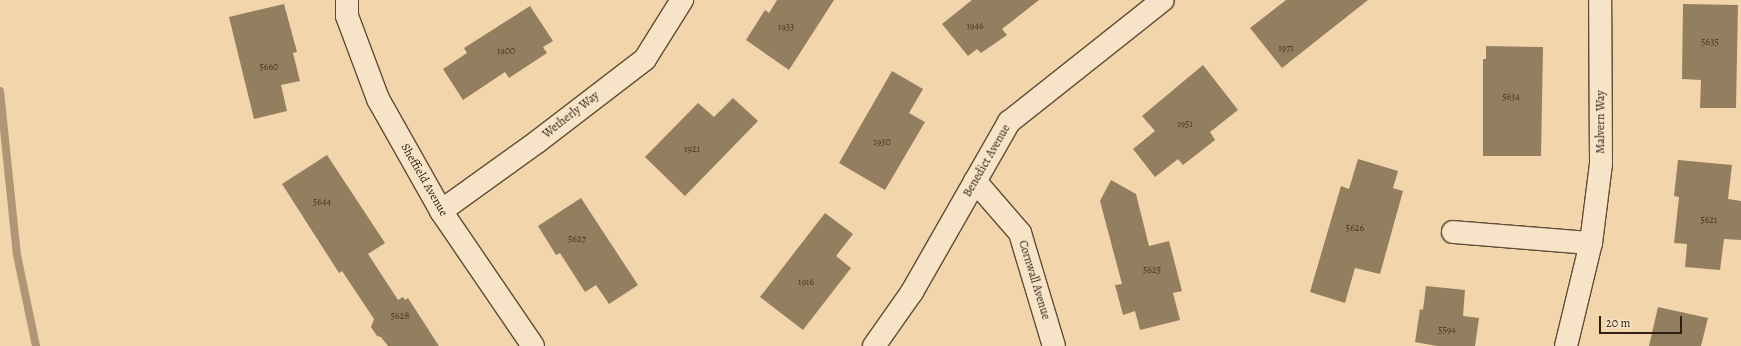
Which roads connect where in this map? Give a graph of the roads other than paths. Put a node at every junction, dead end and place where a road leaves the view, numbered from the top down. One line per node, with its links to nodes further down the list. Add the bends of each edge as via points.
1 (347, 0): 6 (street, Sheffield Avenue, via 347,16 378,99)
2 (682, 0): 6 (street, Wetherly Way, via 645,59 537,142)
3 (1163, 0): 5 (street, Benedict Avenue, via 1009,122)
4 (1600, 0): 8 (street, Malvern Way, via 1601,164)
5 (976, 181): 10 (street, Benedict Avenue, via 912,292); 11 (street, Cornwall Avenue, via 1020,233)
6 (441, 211): 9 (street, Sheffield Avenue)
7 (1453, 232): 8 (street)
8 (1591, 243): 12 (street, Malvern Way)
9 (533, 346)
10 (874, 346)
11 (1054, 346)
12 (1566, 346)

